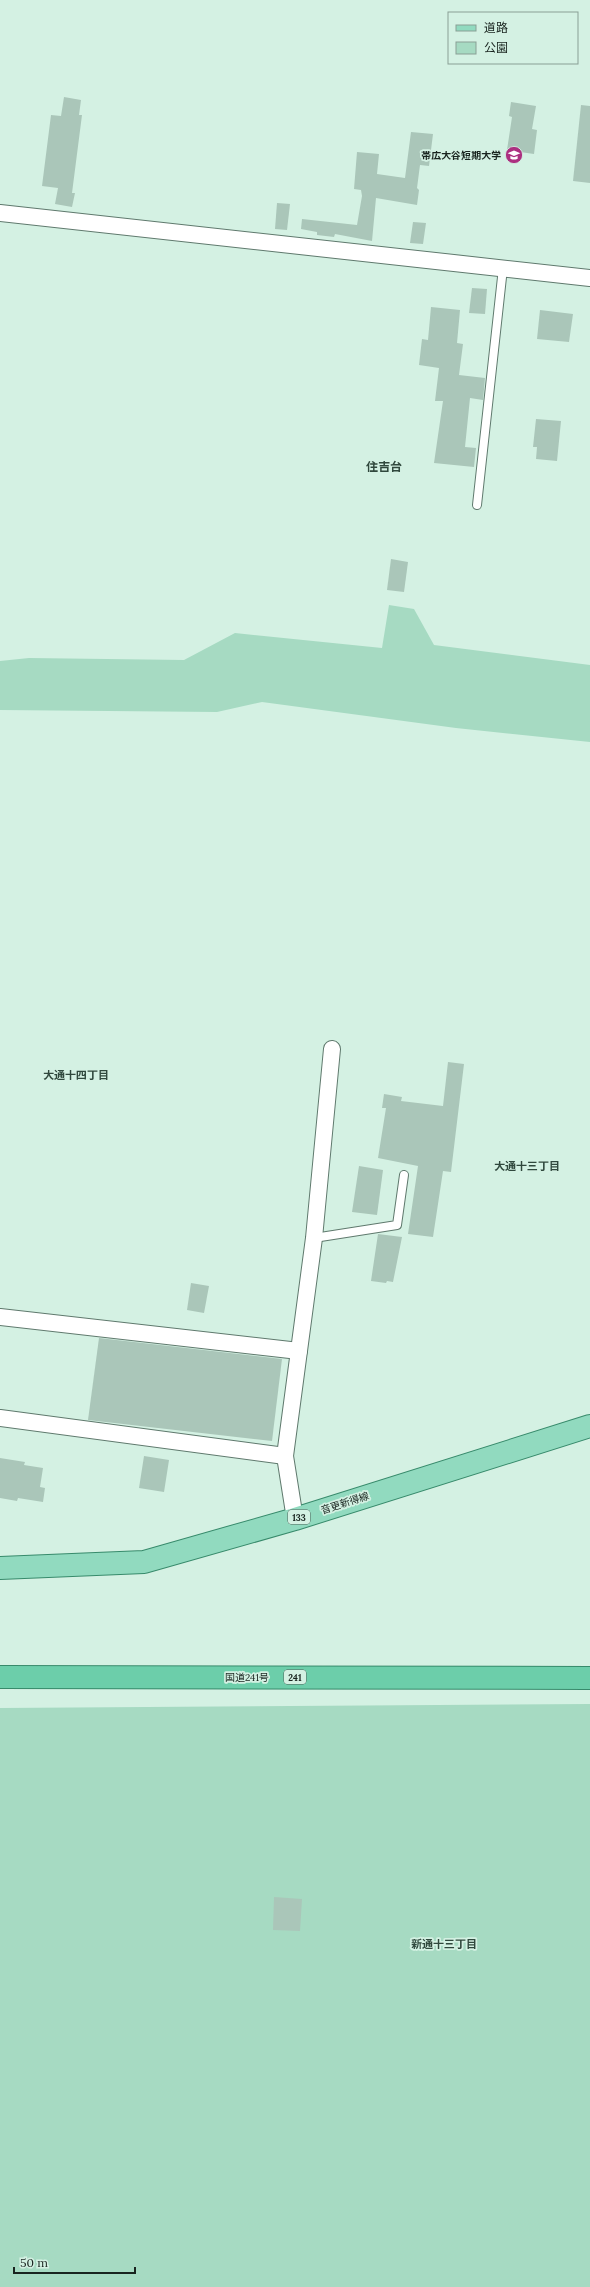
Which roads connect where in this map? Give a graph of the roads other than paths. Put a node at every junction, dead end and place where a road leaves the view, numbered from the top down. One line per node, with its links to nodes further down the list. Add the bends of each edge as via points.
1 (0, 213): 2 (street)
2 (503, 268): 3 (street); 4 (lane)
3 (590, 278)
4 (477, 505)
5 (332, 1048): 7 (street)
6 (404, 1175): 7 (lane, via 397,1225)
7 (314, 1238): 9 (street)
8 (0, 1317): 9 (street)
9 (299, 1351): 12 (street)
10 (0, 1418): 12 (street)
11 (590, 1426): 13 (main road, 音更新得線 / 133)
12 (285, 1456): 13 (street)
13 (294, 1519): 14 (main road, 音更新得線 / 133, via 144,1562)
14 (0, 1568)
15 (0, 1676): 16 (highway, 国道241号 / 241)
16 (590, 1678)

